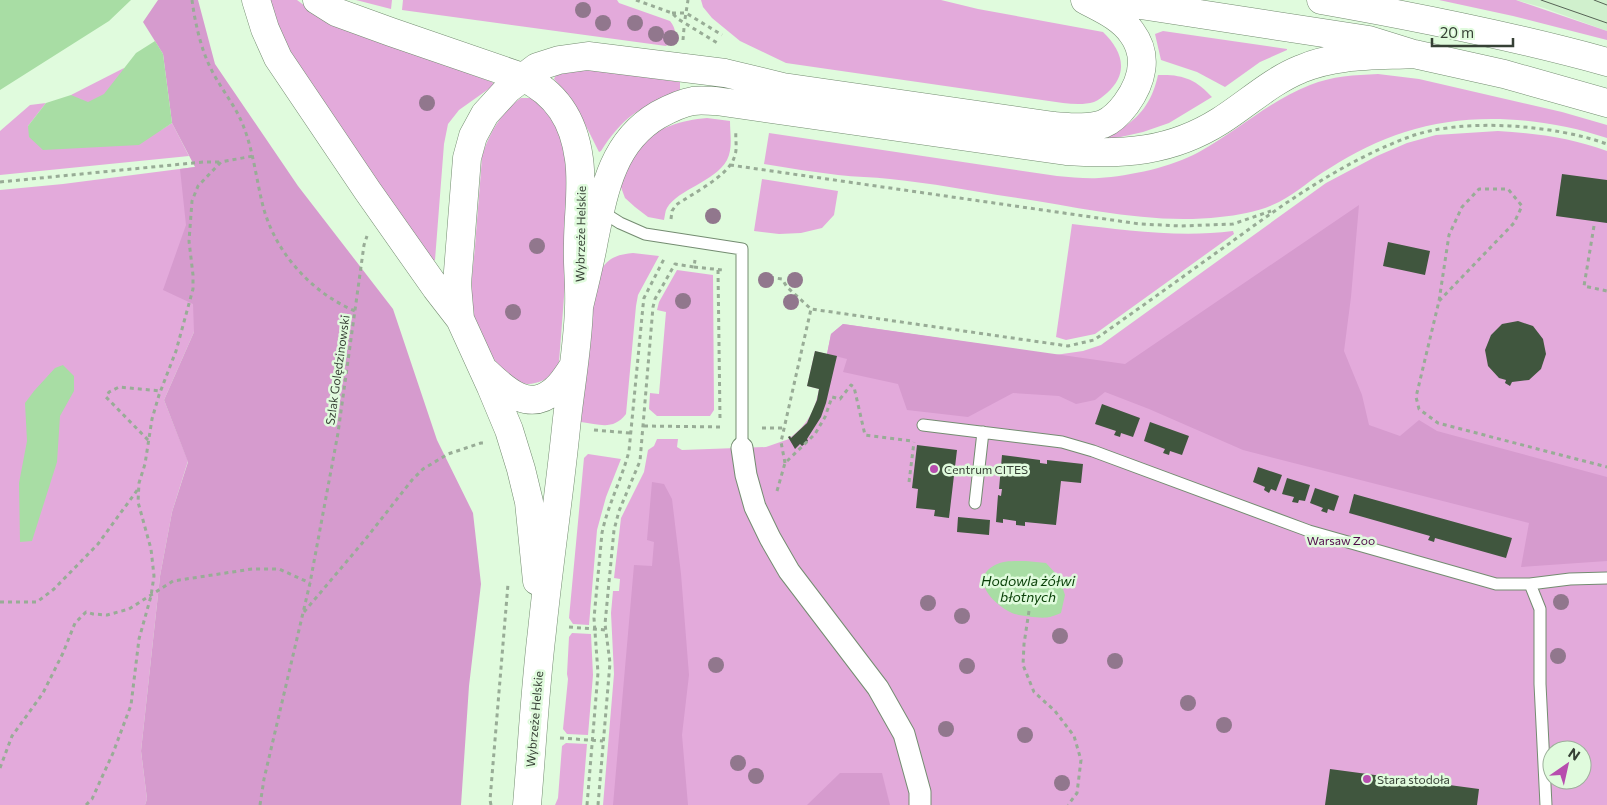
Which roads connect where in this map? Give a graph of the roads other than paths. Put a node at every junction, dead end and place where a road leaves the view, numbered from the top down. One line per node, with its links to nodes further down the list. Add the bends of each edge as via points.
1 (256, 0): 13 (main road, Wybrzeże Helskie, via 264,29 278,58 372,198)
2 (317, 0): 8 (main road, Wybrzeże Helskie, via 336,12)
3 (1086, 0): 8 (main road, via 1120,20 1131,31 1140,49 1143,67 1133,95 1123,108 1113,118 1096,126 1054,126 783,87 725,73 588,56 559,60 537,67)
4 (1108, 0): 6 (main road, via 1369,40)
5 (1321, 0): 7 (main road, via 1552,46)
6 (1414, 54): 9 (main road, via 1504,74); 11 (main road, via 1330,60 1300,69 1198,134 1176,143 1125,153 1066,151 716,100 693,101 670,108 634,133 611,172)
7 (1607, 62)
8 (522, 77): 10 (main road, Wybrzeże Helskie, via 538,84 562,109 575,138); 13 (main road, via 485,114 473,136 467,158 457,284)
9 (1607, 103)
10 (581, 178): 11 (lane, via 588,196); 12 (main road, Wybrzeże Helskie, via 577,245)
11 (600, 211): 12 (main road); 18 (lane, via 646,234 742,249)
12 (579, 307): 14 (main road, Wybrzeże Helskie)
13 (460, 319): 15 (main road, Wybrzeże Helskie)
14 (573, 367): 15 (main road, via 558,388 539,400 514,396); 22 (main road, Wybrzeże Helskie)
15 (483, 369): 22 (main road, Wybrzeże Helskie, via 509,430 521,469)
16 (922, 425): 17 (lane)
17 (983, 432): 19 (lane); 21 (lane, via 1062,442 1309,531 1496,584)
18 (742, 438): 24 (street, via 746,475 755,507 770,538 789,571 878,688 904,734 920,792)
19 (975, 503)
20 (1607, 578): 21 (lane)
21 (1530, 584): 25 (lane, via 1540,609)
22 (554, 630): 23 (main road, Wybrzeże Helskie)
23 (527, 805)
24 (920, 805)
25 (1546, 805)

